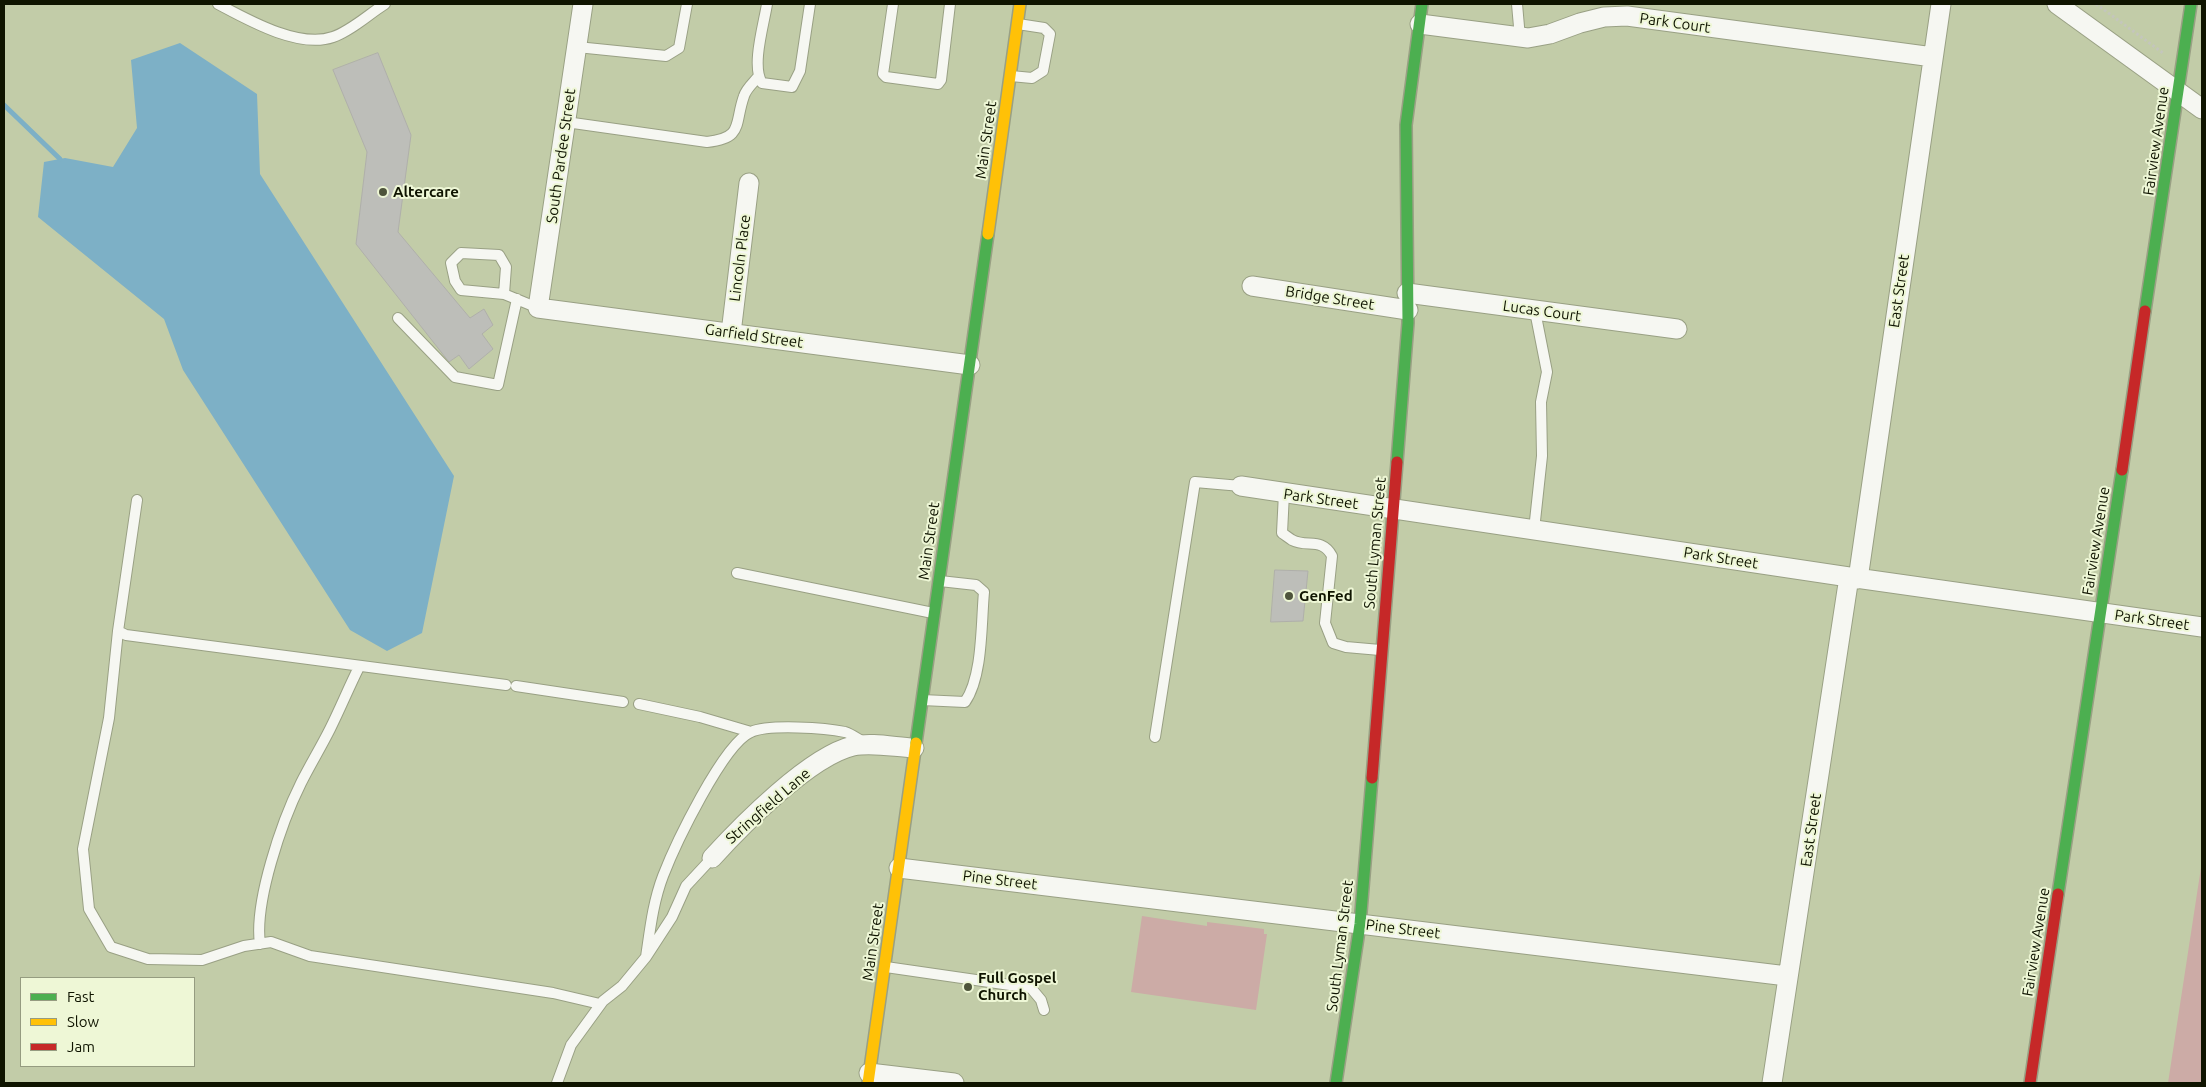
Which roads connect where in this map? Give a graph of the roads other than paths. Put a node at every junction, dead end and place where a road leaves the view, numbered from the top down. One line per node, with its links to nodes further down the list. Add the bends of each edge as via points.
1 (218, 4): 2 (lane, via 295,38 319,41 335,36)
2 (385, 4)
3 (583, 4): 18 (street, South Pardee Street)
4 (687, 4): 18 (lane, via 679,48 666,56)
5 (767, 4): 21 (lane)
6 (810, 4): 21 (lane, via 796,83 792,87 762,83)
7 (893, 4): 8 (lane, via 886,78 938,84)
8 (950, 4)
9 (1020, 4): 15 (street, Main Street)
10 (1422, 4): 16 (street, South Lyman Street)
11 (1517, 4): 17 (lane)
12 (1941, 4): 19 (street, East Street)
13 (2057, 4): 22 (street)
14 (2191, 4): 22 (street, Fairview Avenue)
15 (1018, 24): 20 (street, Main Street); 20 (lane, via 1044,28 1050,34 1043,71 1032,78)
16 (1420, 24): 17 (street, Park Court); 29 (street, South Lyman Street, via 1406,125)
17 (1520, 38): 19 (street, Park Court, via 1550,34 1604,17 1628,16)
18 (577, 47): 24 (street, South Pardee Street)
19 (1933, 57): 42 (street, East Street)
20 (1010, 76): 35 (street, Main Street)
21 (758, 77): 24 (lane, via 744,94 736,130 724,140 707,142)
22 (2178, 93): 23 (street); 44 (street, Fairview Avenue)
23 (2202, 109)
24 (566, 122): 30 (street, South Pardee Street)
25 (749, 183): 34 (street, Lincoln Place)
26 (1252, 286): 29 (street, Bridge Street)
27 (504, 294): 27 (lane, via 506,267 499,255 461,253 451,263 455,281 462,290); 28 (lane)
28 (517, 299): 30 (lane); 32 (lane, via 498,385 455,378)
29 (1408, 301): 31 (street, Lucas Court); 39 (street, South Lyman Street)
30 (538, 308): 34 (street, Garfield Street)
31 (1535, 311): 33 (street, Lucas Court); 40 (lane, via 1547,372 1541,402 1542,456)
32 (398, 318)
33 (1677, 329)
34 (731, 333): 35 (street, Garfield Street)
35 (970, 365): 43 (street, Main Street)
36 (1241, 486): 37 (street, Park Street); 54 (lane, via 1195,482)
37 (1284, 493): 39 (street, Park Street); 48 (lane, via 1282,533 1293,541 1322,545 1332,556 1325,623 1333,643)
38 (137, 500): 47 (lane)
39 (1393, 509): 40 (street, Park Street); 48 (street, South Lyman Street)
40 (1534, 530): 42 (street, Park Street)
41 (737, 573): 45 (lane)
42 (1853, 578): 44 (street, Park Street); 63 (street, East Street)
43 (939, 581): 45 (street, Main Street); 50 (lane, via 976,585 984,592 976,671 972,693 965,702)
44 (2100, 612): 46 (street, Park Street); 71 (street, Fairview Avenue)
45 (934, 614): 50 (street, Main Street)
46 (2202, 627)
47 (118, 631): 49 (lane, via 126,635); 60 (lane, via 109,718 83,849 89,909 111,947 148,959 202,960)
48 (1381, 650): 59 (street, South Lyman Street)
49 (358, 666): 51 (lane); 60 (lane, via 330,730 300,784 283,830 265,884 258,926)
50 (921, 700): 56 (street, Main Street)
51 (622, 702)
52 (639, 704): 53 (lane, via 700,716)
53 (751, 732): 55 (lane, via 791,727 847,733); 61 (lane, via 729,752 705,790 663,876 652,916)
54 (1155, 737)
55 (868, 744): 56 (street, Stringfield Lane); 57 (street, Stringfield Lane, via 835,752 795,780)
56 (914, 748): 58 (street, Main Street)
57 (712, 858): 61 (lane, via 686,886 672,917)
58 (899, 868): 59 (street, Pine Street); 62 (street, Main Street)
59 (1360, 924): 63 (street, Pine Street); 69 (street, South Lyman Street)
60 (260, 944): 64 (lane, via 271,942 310,956 543,992)
61 (646, 957): 64 (lane, via 622,986)
62 (884, 967): 65 (lane, via 1031,988 1041,1000); 66 (street, Main Street)
63 (1787, 976): 70 (street, East Street)
64 (600, 1004): 67 (lane, via 571,1046)
65 (1044, 1010)
66 (868, 1078): 68 (street)
67 (557, 1083)
68 (954, 1083)
69 (1336, 1083)
70 (1772, 1083)
71 (2030, 1083)

